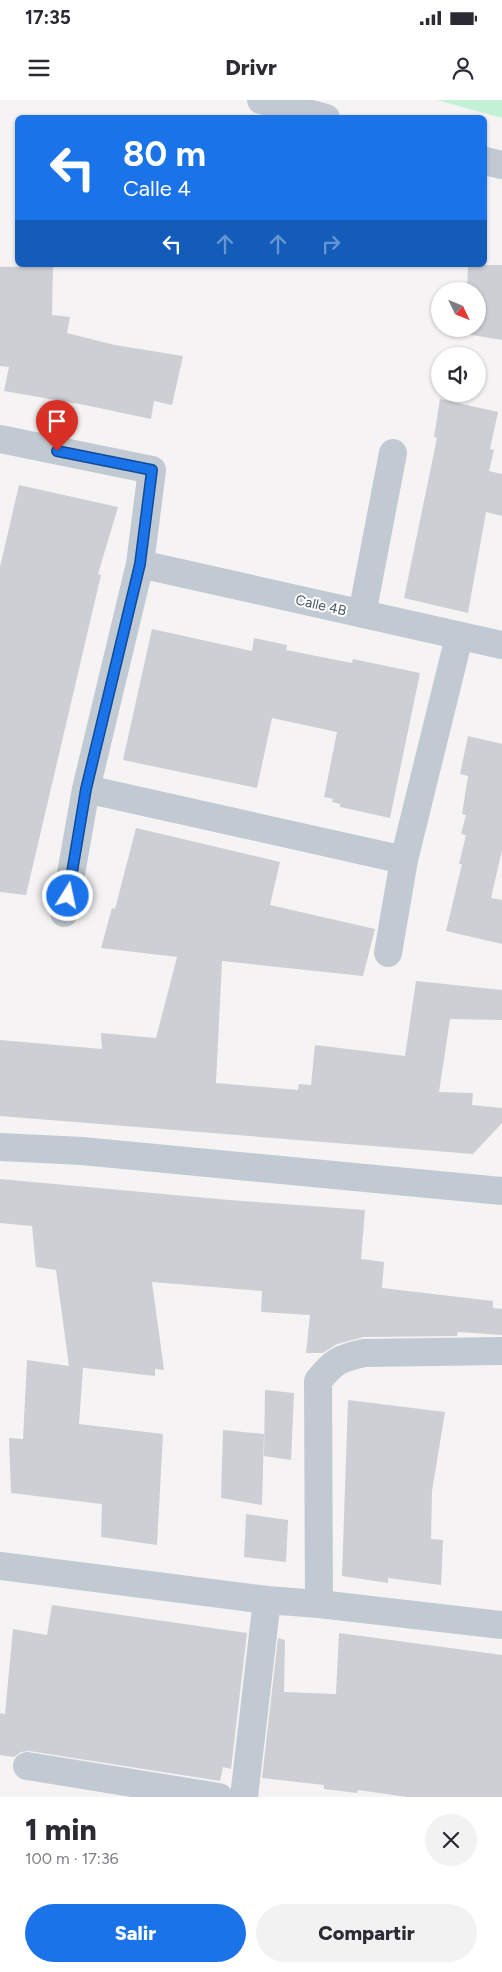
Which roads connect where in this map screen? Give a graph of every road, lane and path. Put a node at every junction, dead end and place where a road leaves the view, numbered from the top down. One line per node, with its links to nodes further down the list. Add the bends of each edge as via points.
1 (261, 100): 2 (street)
2 (315, 115)
3 (487, 161): 4 (street)
4 (502, 165)
5 (0, 439): 7 (street, via 152,470)
6 (393, 453): 8 (street)
7 (140, 564): 8 (street, Calle 4B); 11 (street)
8 (362, 614): 9 (street, Calle 4B)
9 (459, 637): 10 (street, Calle 4B); 12 (street)
10 (502, 645)
11 (86, 789): 12 (street); 13 (street)
12 (404, 860): 14 (street)
13 (64, 913)
14 (388, 953)
15 (0, 1148): 16 (street, via 82,1151)
16 (502, 1191)
17 (502, 1351): 20 (street, via 364,1353 344,1357 328,1368 318,1381)
18 (0, 1566): 19 (street)
19 (267, 1600): 20 (street); 24 (street)
20 (318, 1604): 21 (street)
21 (502, 1626)
22 (27, 1766): 23 (street)
23 (219, 1797)
24 (244, 1797)

